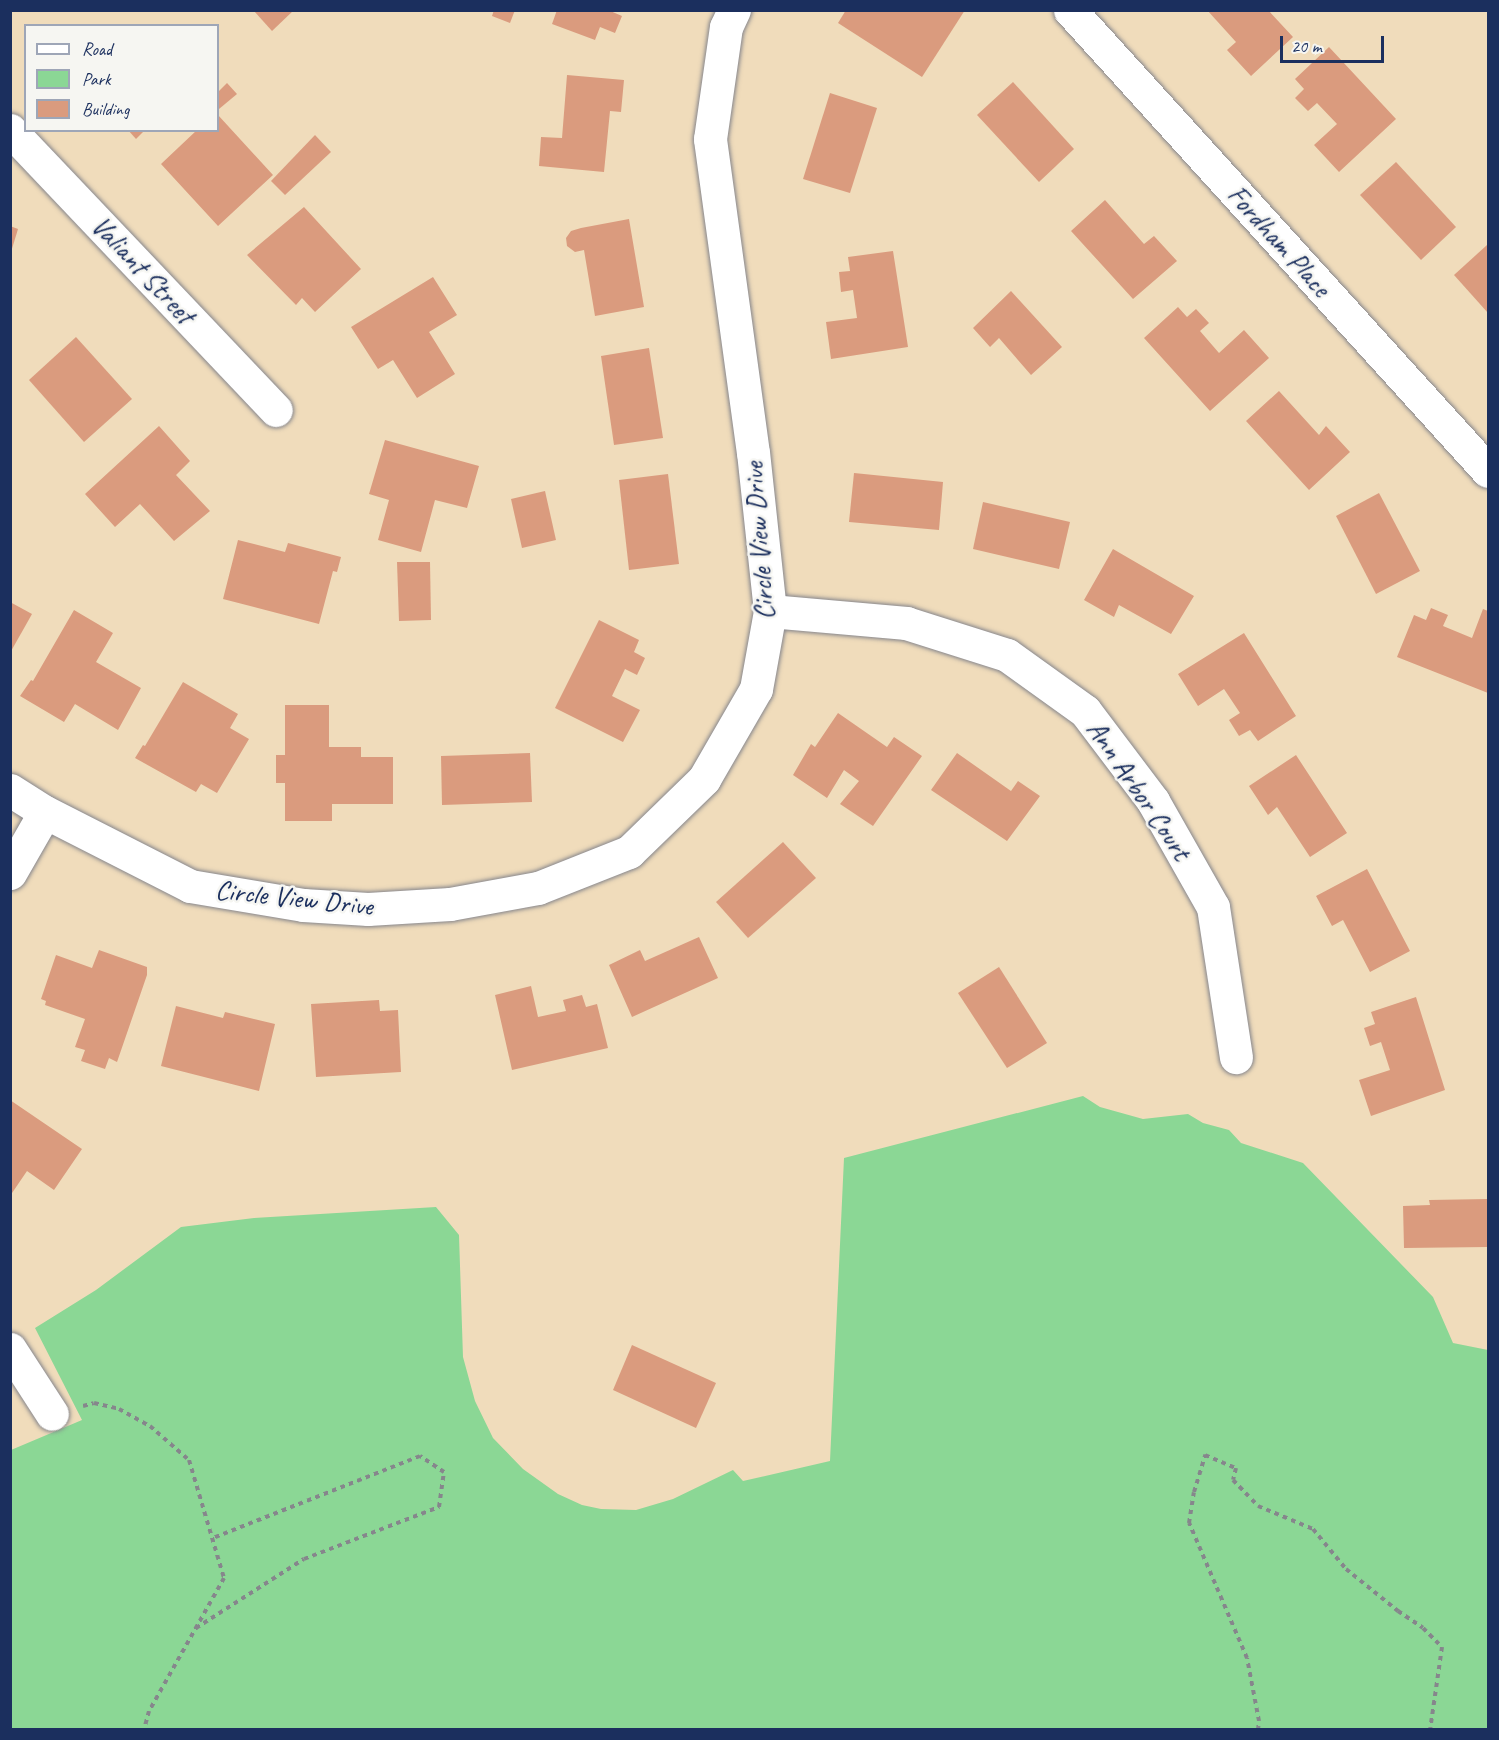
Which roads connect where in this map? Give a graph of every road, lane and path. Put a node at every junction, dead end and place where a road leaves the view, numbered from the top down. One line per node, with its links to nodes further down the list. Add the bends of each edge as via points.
1 (734, 10): 6 (street, Circle View Drive, via 726,27 710,139 753,453)
2 (1070, 10): 5 (street, Fordham Place)
3 (10, 130): 4 (street, Valiant Street)
4 (276, 410)
5 (1488, 471)
6 (770, 611): 8 (street, Circle View Drive, via 756,689 704,779 629,852 538,888 450,904 369,909 303,905 190,886); 10 (street, Ann Arbor Court, via 906,623 1007,655 1085,711 1153,801 1213,907)
7 (10, 790): 8 (street, Circle View Drive)
8 (45, 812): 9 (street)
9 (10, 873)
10 (1236, 1057)
11 (10, 1349): 12 (street)
12 (52, 1414): 13 (path, via 94,1403 119,1409 150,1426 189,1460)
13 (213, 1538): 14 (path, via 224,1578); 14 (path, via 420,1456 444,1472 439,1507 304,1559)
14 (196, 1628): 15 (path, via 149,1711)
15 (144, 1730)
16 (1258, 1730): 17 (path, via 1246,1658 1190,1523 1205,1455 1236,1468 1233,1480 1257,1506 1313,1529 1346,1569 1442,1647)
17 (1430, 1730)

